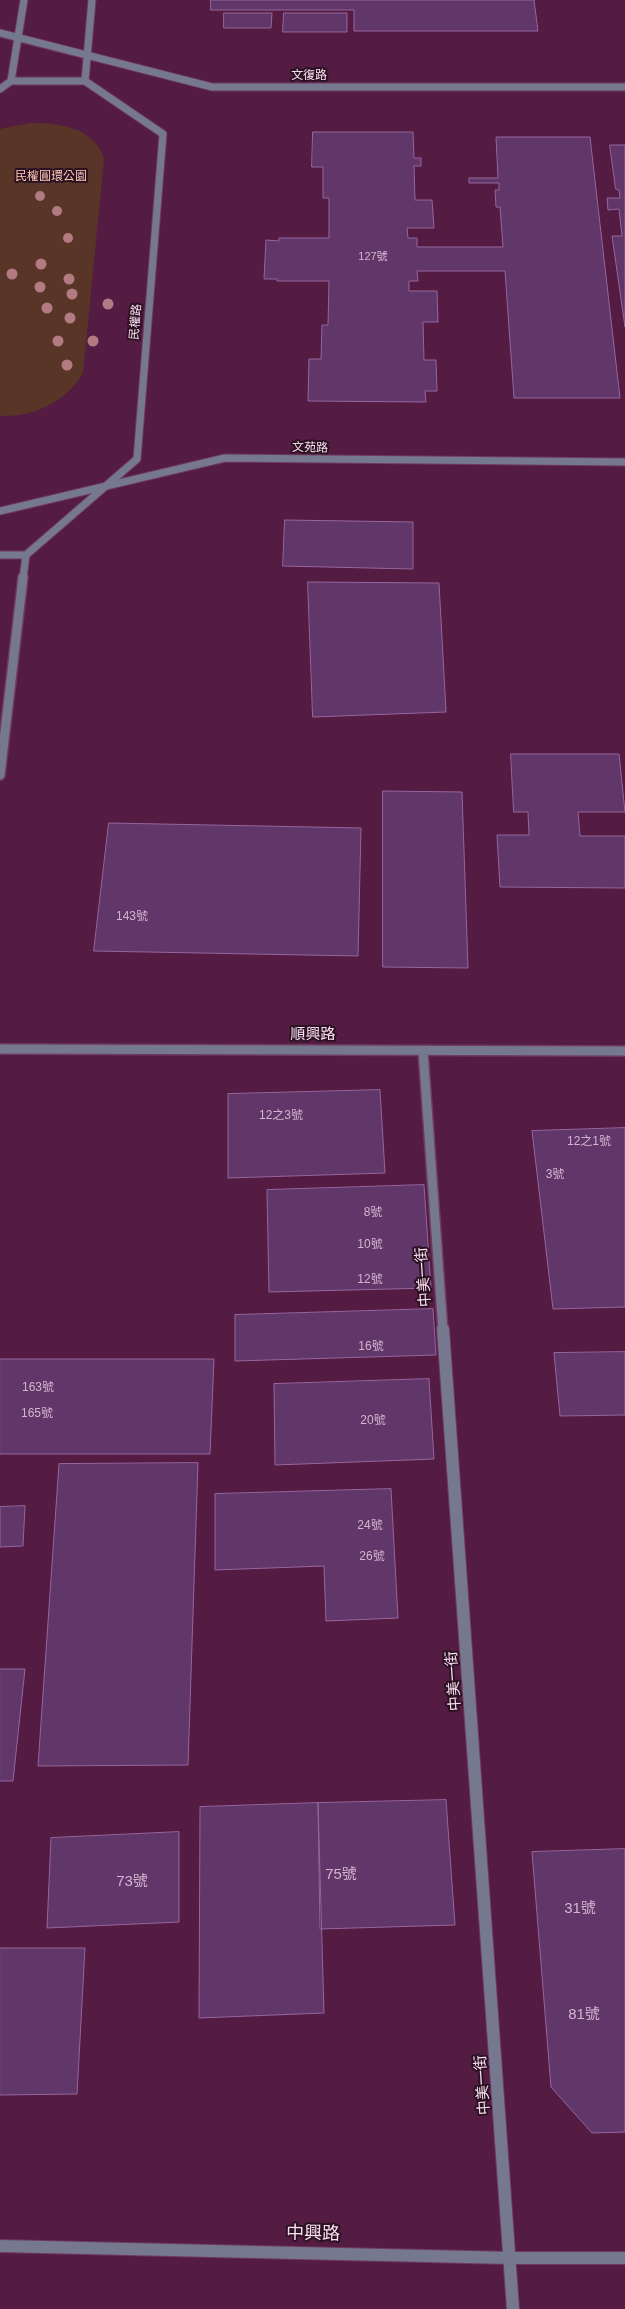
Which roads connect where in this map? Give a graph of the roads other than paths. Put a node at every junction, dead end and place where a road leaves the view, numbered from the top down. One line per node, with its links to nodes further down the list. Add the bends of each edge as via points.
1 (24, 0): 4 (street)
2 (92, 0): 5 (street)
3 (0, 32): 4 (street, 文復路)
4 (18, 37): 5 (street, 文復路); 6 (street)
5 (87, 55): 7 (street); 8 (street, 文復路, via 212,87)
6 (11, 81): 7 (street); 9 (street)
7 (85, 81): 11 (street, 民權路, via 163,134 137,459)
8 (625, 87)
9 (0, 89)
10 (625, 462): 11 (street, 文苑路, via 225,458)
11 (106, 486): 12 (street, 文苑路); 14 (street, 民權路)
12 (0, 511)
13 (0, 555): 14 (street)
14 (26, 555): 15 (street)
15 (0, 775)
16 (0, 1049): 17 (street, 順興路)
17 (423, 1050): 18 (street, 順興路); 20 (street, 中美一街)
18 (625, 1051)
19 (0, 2246): 20 (street, 中興路)
20 (511, 2258): 21 (street, 中興路); 22 (street, 中美一街)
21 (625, 2258)
22 (513, 2309)

